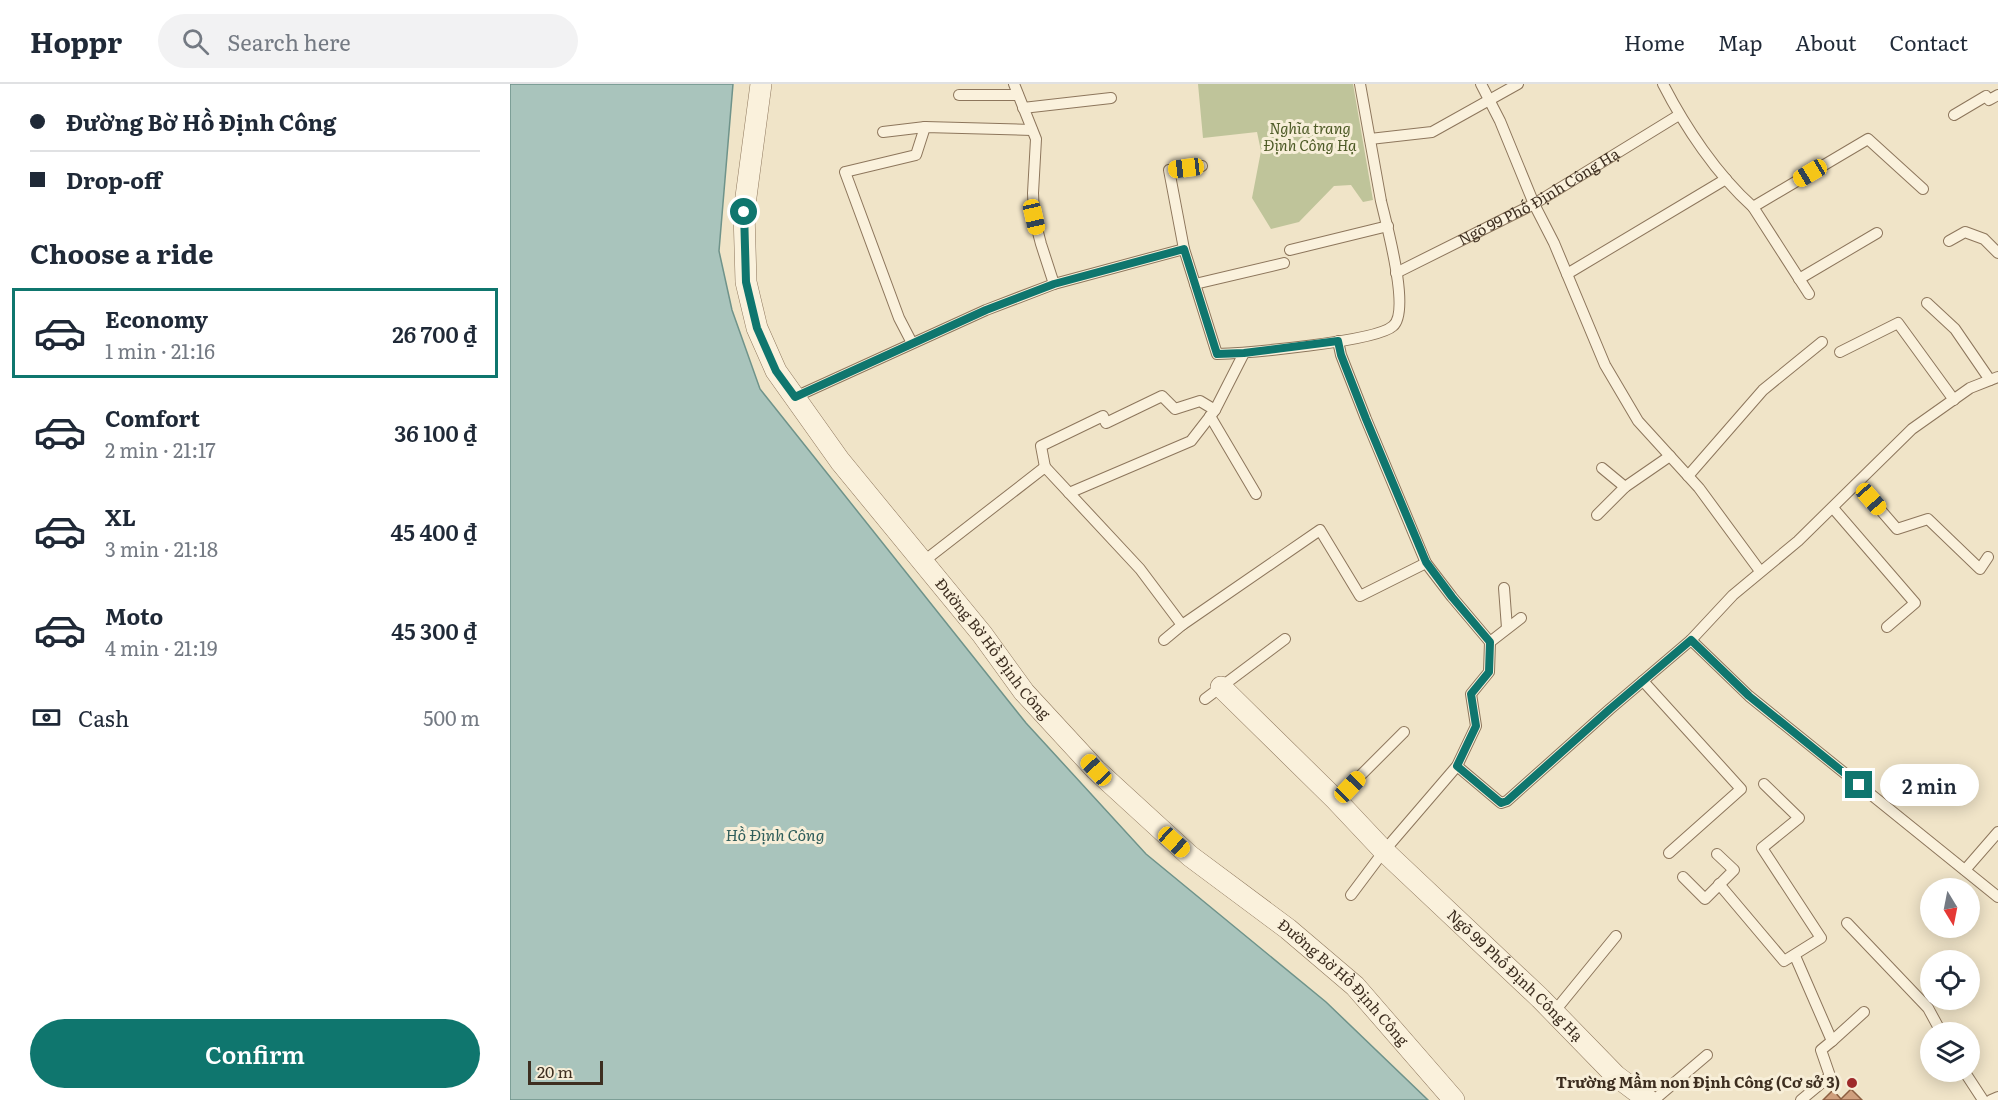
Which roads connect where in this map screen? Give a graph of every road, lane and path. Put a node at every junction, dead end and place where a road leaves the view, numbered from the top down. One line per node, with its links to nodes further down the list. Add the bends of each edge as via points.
1 (761, 84): 44 (street, Đường Bờ Hồ Định Công, via 744,212 746,282 757,328 776,371)
2 (1014, 84): 8 (lane)
3 (1360, 84): 18 (lane)
4 (1481, 84): 11 (lane)
5 (1518, 84): 11 (lane)
6 (1663, 84): 14 (lane)
7 (958, 95): 8 (lane)
8 (1018, 95): 12 (lane)
9 (1998, 95): 13 (lane, via 1989,100 1986,96)
10 (1111, 98): 12 (lane)
11 (1489, 100): 18 (lane, via 1432,132); 22 (lane)
12 (1023, 108): 16 (lane)
13 (1954, 114)
14 (1679, 115): 20 (lane); 22 (lane, Ngõ 99 Phố Định Công Hạ)
15 (925, 127): 16 (lane); 17 (lane); 40 (lane, via 916,155 845,172)
16 (1032, 130): 34 (lane, via 1034,217)
17 (883, 132)
18 (1370, 139): 24 (lane)
19 (1202, 166): 27 (lane, via 1169,170)
20 (1726, 178): 23 (lane); 32 (lane)
21 (1923, 189): 23 (lane, via 1868,139)
22 (1534, 204): 31 (lane, Ngõ 99 Phố Định Công Hạ); 32 (lane)
23 (1753, 207): 33 (lane)
24 (1388, 226): 28 (lane); 31 (lane)
25 (1877, 233): 33 (lane)
26 (1949, 241): 29 (lane, via 1965,232 1984,239)
27 (1184, 249): 34 (lane); 35 (lane)
28 (1290, 250)
29 (1998, 253)
30 (1284, 263): 35 (lane)
31 (1396, 273): 38 (lane, via 1398,309 1393,326)
32 (1567, 274): 47 (lane, via 1605,364 1638,421)
33 (1799, 279): 36 (lane)
34 (1054, 284): 40 (lane)
35 (1195, 284): 42 (lane, via 1217,354)
36 (1809, 294)
37 (1927, 303): 43 (lane, via 1955,329)
38 (1338, 341): 42 (lane); 59 (lane)
39 (1822, 342): 50 (lane, via 1763,390)
40 (912, 343): 44 (lane)
41 (1840, 352): 45 (lane, via 1898,323)
42 (1244, 353): 46 (lane)
43 (1994, 379): 45 (lane, via 1970,388)
44 (795, 397): 58 (street, Đường Bờ Hồ Định Công, via 840,460)
45 (1954, 400): 51 (lane, via 1912,429)
46 (1213, 413): 48 (lane, via 1200,401 1175,409 1162,396 1106,423 1103,416 1041,446); 53 (lane, via 1191,441); 54 (lane)
47 (1670, 456): 50 (lane); 52 (lane)
48 (1045, 467): 53 (lane); 58 (lane)
49 (1602, 468): 52 (lane)
50 (1688, 476): 60 (lane)
51 (1858, 484): 55 (lane); 57 (lane, via 1897,529 1928,519 1980,569)
52 (1624, 487): 56 (lane)
53 (1069, 493): 63 (lane, via 1140,569)
54 (1256, 494)
55 (1833, 508): 60 (lane); 64 (lane, via 1915,603)
56 (1597, 515)
57 (1988, 557)
58 (924, 561): 95 (street, Đường Bờ Hồ Định Công, via 1024,692 1096,770 1190,856 1288,929 1354,987)
59 (1426, 562): 63 (lane, via 1360,596 1320,530); 69 (lane)
60 (1760, 571): 68 (lane)
61 (1504, 588): 65 (lane)
62 (1521, 618): 65 (lane)
63 (1182, 625): 67 (lane)
64 (1887, 627)
65 (1507, 628): 69 (lane)
66 (1286, 639): 71 (lane)
67 (1164, 640)
68 (1691, 640): 70 (lane); 80 (lane, via 1749,696)
69 (1490, 642): 73 (lane, via 1489,672 1471,694 1476,726)
70 (1643, 681): 73 (lane, via 1504,803); 78 (lane, via 1741,789)
71 (1213, 693): 75 (street, Ngõ 99 Phố Định Công Hạ)
72 (1404, 732): 75 (lane)
73 (1457, 766): 77 (lane)
74 (1764, 784): 87 (lane, via 1799,818 1762,848 1821,938)
75 (1336, 800): 77 (street, Ngõ 99 Phố Định Công Hạ)
76 (1998, 832): 80 (lane)
77 (1384, 851): 83 (lane); 88 (street, Ngõ 99 Phố Định Công Hạ)
78 (1670, 853)
79 (1717, 854): 82 (lane, via 1734,870)
80 (1965, 870): 84 (lane)
81 (1683, 877): 82 (lane, via 1705,899)
82 (1719, 884): 87 (lane, via 1784,961)
83 (1351, 895)
84 (1998, 897)
85 (1847, 923): 90 (lane, via 1928,1008)
86 (1616, 936): 88 (lane)
87 (1795, 956): 91 (lane)
88 (1554, 1012): 96 (street, Ngõ 99 Phố Định Công Hạ, via 1616,1076)
89 (1864, 1012): 91 (lane)
90 (1936, 1022)
91 (1832, 1041): 98 (lane, via 1821,1050 1830,1076)
92 (1707, 1055): 97 (lane)
93 (1971, 1082): 99 (lane)
94 (1998, 1097): 100 (lane)
95 (1454, 1100)
96 (1648, 1100)
97 (1654, 1100)
98 (1801, 1100)
99 (1983, 1100)
100 (1991, 1100)

